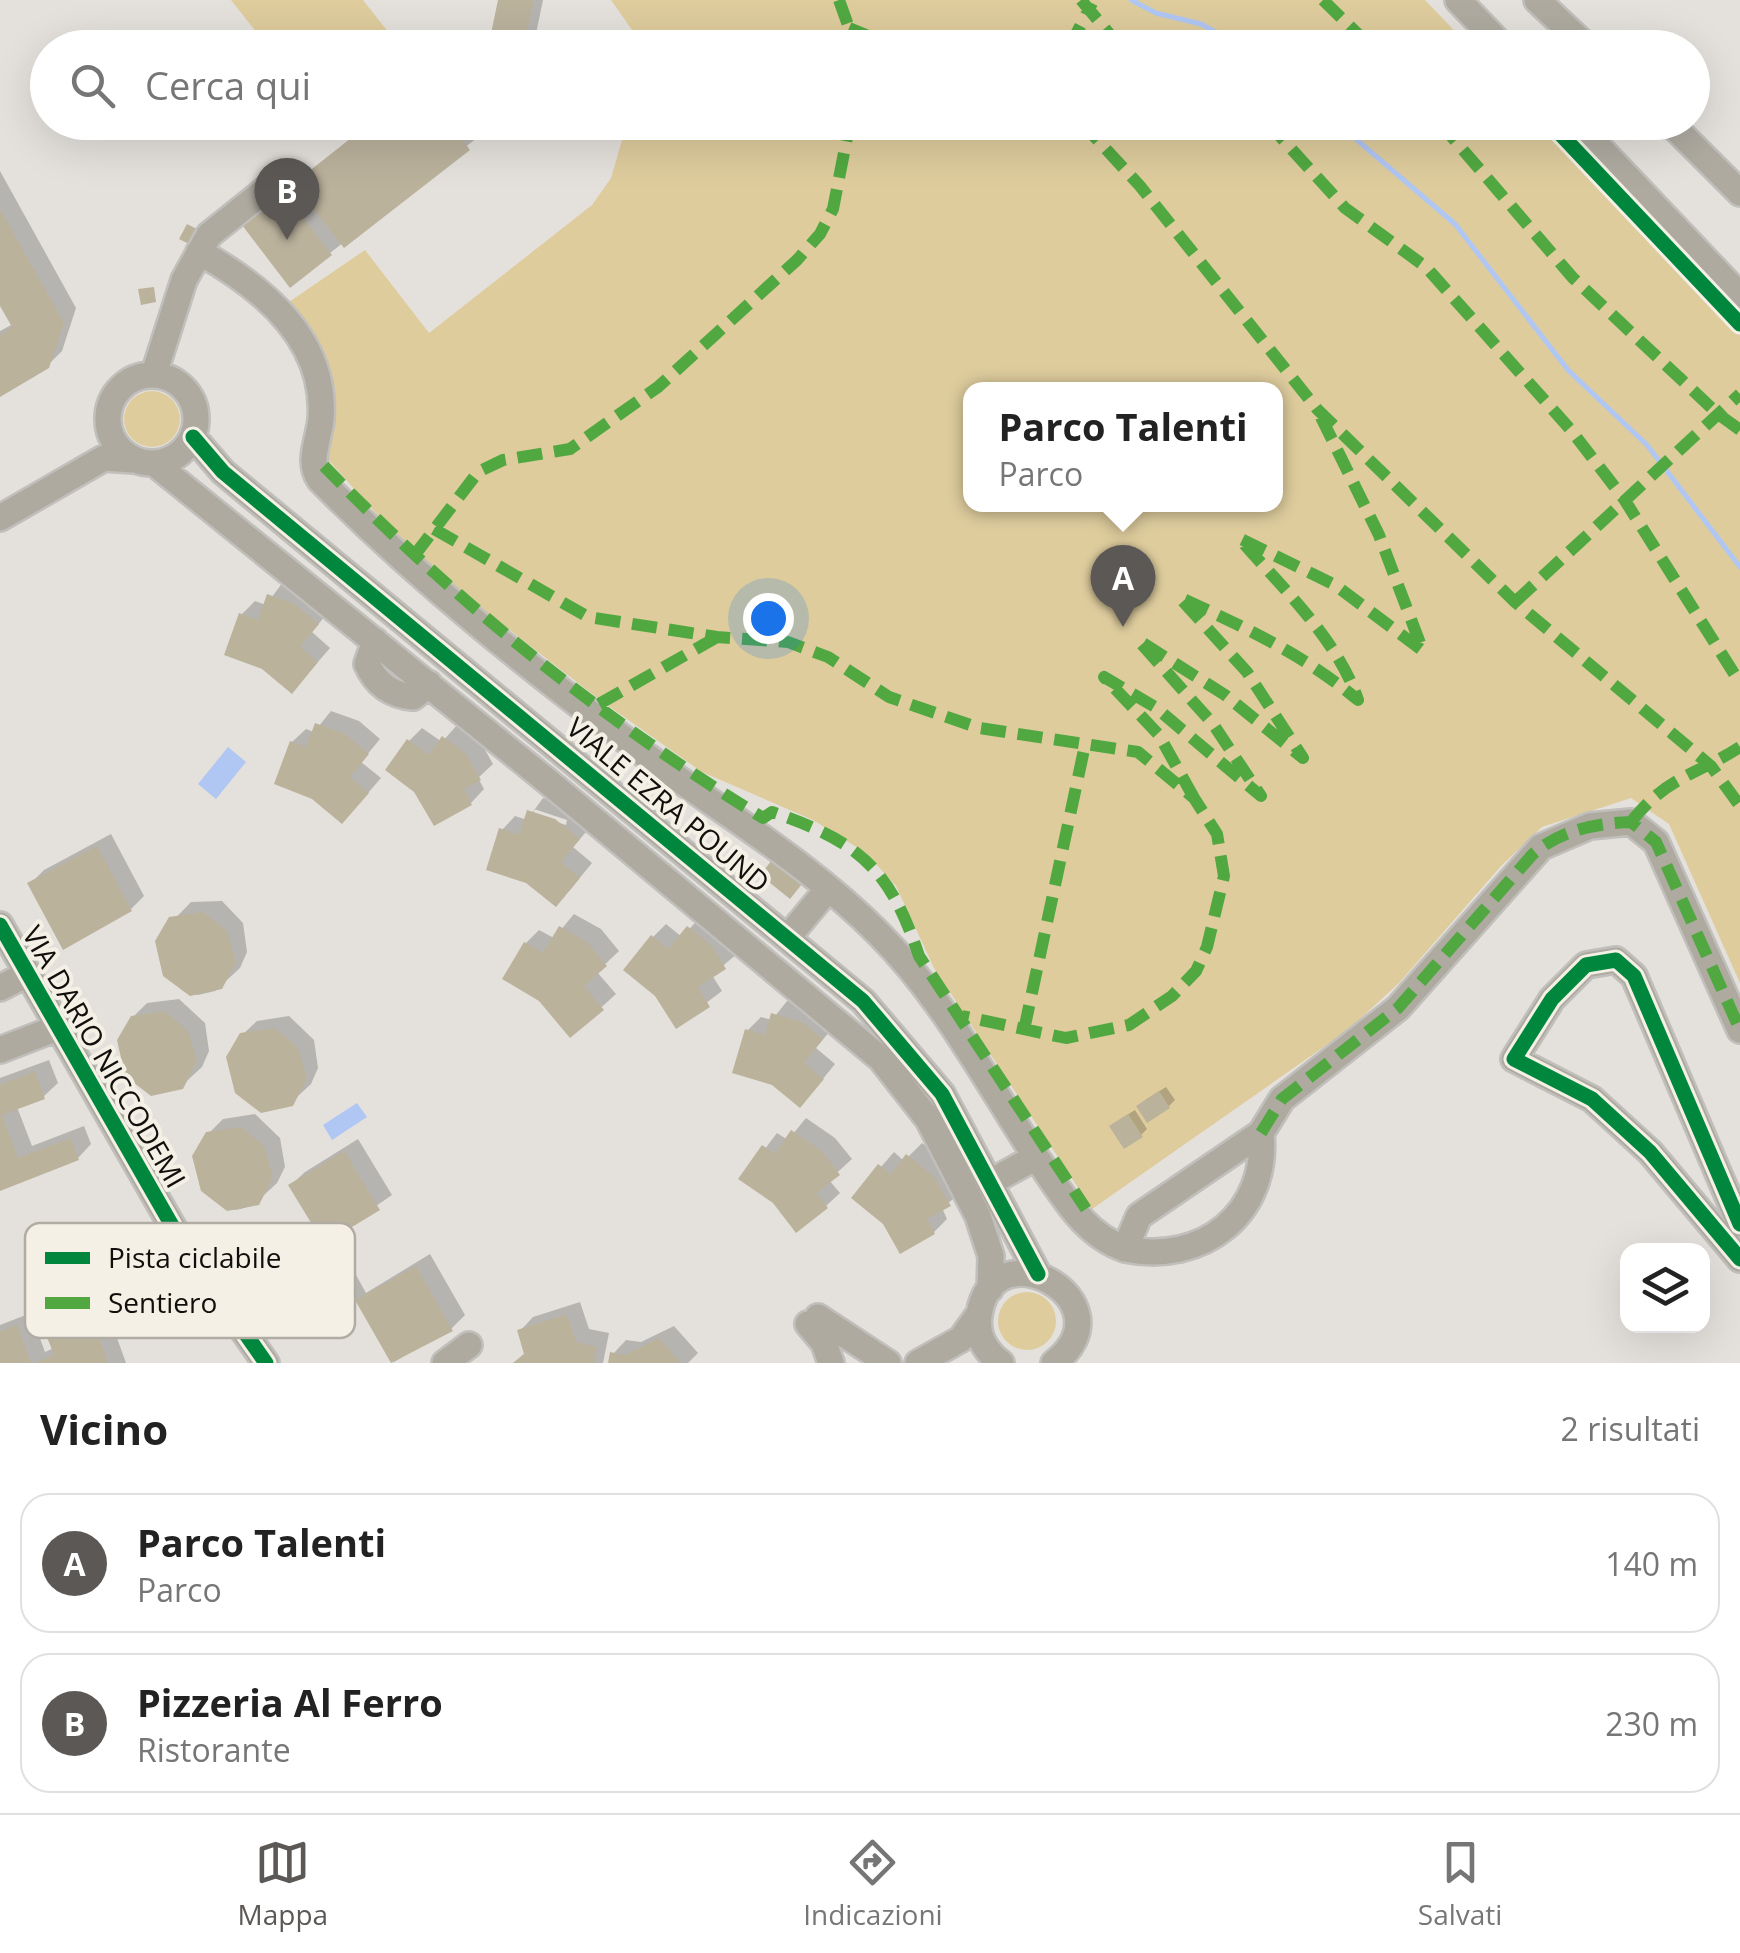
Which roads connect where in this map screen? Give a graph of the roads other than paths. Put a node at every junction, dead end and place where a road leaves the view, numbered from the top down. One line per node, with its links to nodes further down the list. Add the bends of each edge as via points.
1 (1458, 0): 3 (street)
2 (1537, 0): 4 (street)
3 (1487, 30)
4 (1569, 30)
5 (1592, 140): 10 (street)
6 (1686, 140): 8 (street)
7 (284, 175): 9 (street, via 222,221)
8 (1740, 193)
9 (199, 252): 11 (street); 21 (street, via 265,294 300,339 320,396 313,468 320,480 496,640)
10 (1740, 296)
11 (154, 374): 12 (street, via 124,384); 13 (street, via 189,395)
12 (107, 419): 14 (street, via 117,446); 15 (street, via 86,448)
13 (193, 437): 14 (street, via 174,457); 17 (street, VIALE EZRA POUND, via 212,463)
14 (146, 462): 16 (street, via 104,458); 18 (street, VIALE EZRA POUND)
15 (0, 498)
16 (0, 518)
17 (328, 558): 18 (street); 19 (street, VIALE EZRA POUND)
18 (305, 583): 20 (street, VIALE EZRA POUND)
19 (568, 754): 20 (street); 23 (street, VIALE EZRA POUND)
20 (546, 780): 37 (street, VIALE EZRA POUND, via 894,1074 928,1119 978,1216 990,1256)
21 (828, 889): 23 (street); 30 (street, via 876,930 930,992)
22 (0, 925): 24 (street, VIA DARIO NICCODEMI)
23 (788, 937): 31 (street, VIALE EZRA POUND, via 863,1001 916,1058)
24 (27, 974): 25 (street); 26 (street, VIA DARIO NICCODEMI)
25 (0, 988)
26 (57, 1028): 28 (street); 32 (street, VIA DARIO NICCODEMI)
27 (1740, 1030): 29 (street, via 1656,842 1631,822 1590,826 1532,855 1398,1008 1282,1099)
28 (0, 1050)
29 (1261, 1133): 34 (street, via 1139,1216); 34 (street, via 1258,1183 1224,1228 1174,1250)
30 (1036, 1157): 31 (street); 34 (street, via 1082,1222)
31 (989, 1183): 36 (street, VIALE EZRA POUND)
32 (170, 1223)
33 (1740, 1224): 35 (street, via 1634,976 1616,960 1586,965 1552,999 1514,1059 1592,1099 1650,1152)
34 (1125, 1248)
35 (1740, 1259)
36 (1038, 1274): 37 (street, via 1014,1275); 41 (street, VIALE EZRA POUND, via 1062,1287 1076,1314 1071,1344)
37 (990, 1288): 38 (street)
38 (979, 1314): 46 (street, via 962,1339); 48 (street, via 980,1338)
39 (248, 1338): 42 (street, VIA DARIO NICCODEMI)
40 (469, 1345): 43 (street)
41 (1057, 1362)
42 (266, 1363)
43 (445, 1363)
44 (830, 1363): 45 (street, via 813,1320)
45 (888, 1363)
46 (918, 1363)
47 (968, 1363): 48 (street)
48 (998, 1363)

